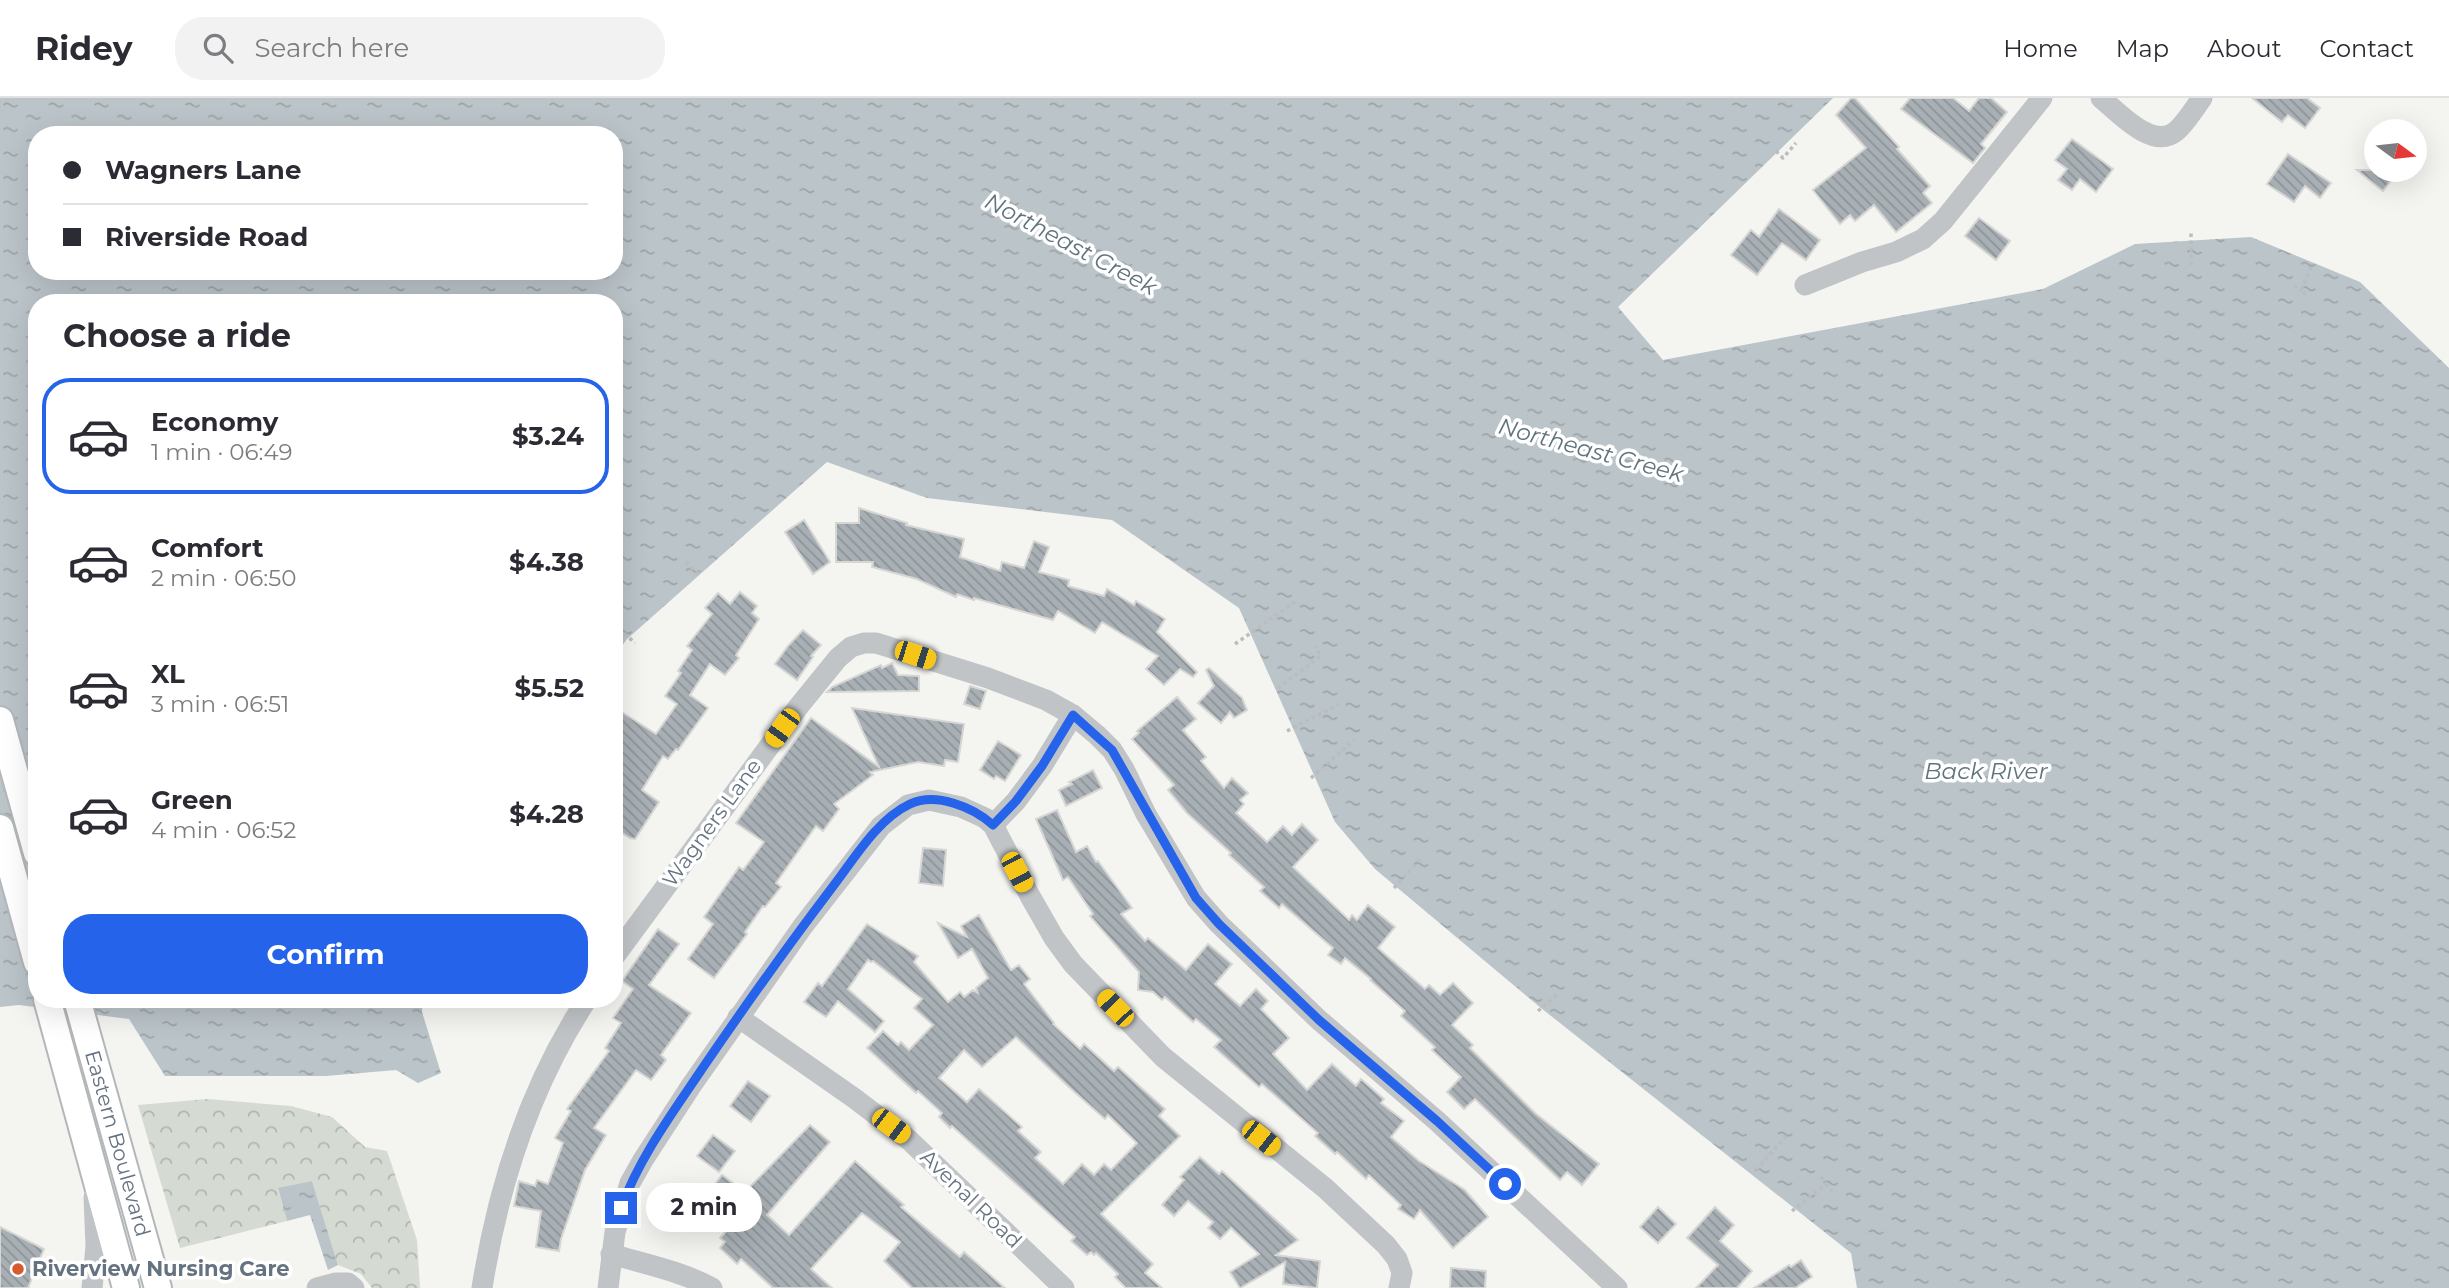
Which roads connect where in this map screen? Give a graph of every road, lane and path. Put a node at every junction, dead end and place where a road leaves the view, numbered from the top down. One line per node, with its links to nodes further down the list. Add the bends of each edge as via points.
1 (2042, 98): 9 (street, via 1943,222 1923,239)
2 (2101, 98): 3 (street, via 2145,134 2157,137 2174,133)
3 (2202, 98)
4 (1796, 143): 5 (path, via 1783,158)
5 (1776, 151)
6 (2191, 230): 7 (path)
7 (2190, 265)
8 (2311, 267): 11 (path)
9 (1805, 285)
10 (2294, 286): 11 (path)
11 (2301, 291): 12 (path)
12 (2306, 294)
13 (686, 562): 14 (path)
14 (699, 575)
15 (1295, 602): 18 (path)
16 (623, 632): 17 (path)
17 (635, 643)
18 (1235, 644)
19 (1315, 646): 20 (path, via 1321,656)
20 (1278, 688)
21 (1339, 704): 24 (path)
22 (1073, 715): 28 (street, via 1042,766); 33 (street, Wagners Lane, via 1027,692 891,647 864,643 851,647 799,706); 58 (street, Wagners Lane, via 1112,750 1196,898 1219,924)
23 (0, 720): 27 (main road)
24 (1287, 731)
25 (1353, 740): 26 (path)
26 (1311, 778)
27 (28, 821)
28 (993, 825): 39 (street, via 973,811 937,801 919,800 898,811 881,826 803,926); 48 (street, via 1073,964 1163,1058 1386,1245 1397,1259)
29 (0, 828): 32 (main road)
30 (1422, 857): 31 (path)
31 (1394, 888)
32 (28, 929)
33 (623, 945)
34 (1557, 995): 38 (path)
35 (50, 1008): 41 (main road, Eastern Boulevard)
36 (79, 1008): 51 (main road, Eastern Boulevard)
37 (581, 1008): 54 (street, via 561,1039 515,1148 497,1207)
38 (1538, 1011)
39 (738, 1017): 47 (street, via 630,1183); 57 (street, Avenal Road, via 909,1140)
40 (1787, 1135): 42 (path)
41 (94, 1167): 49 (street); 50 (main road, Eastern Boulevard)
42 (1756, 1170)
43 (1819, 1174): 44 (path)
44 (1826, 1184): 45 (path); 46 (path)
45 (1832, 1192)
46 (1792, 1211)
47 (611, 1254): 55 (street); 56 (street)
48 (1400, 1280)
49 (92, 1288)
50 (126, 1288)
51 (158, 1288)
52 (317, 1288): 53 (street, via 336,1283)
53 (354, 1288)
54 (482, 1288)
55 (608, 1288)
56 (712, 1288)
57 (1064, 1288)
58 (1617, 1288)

